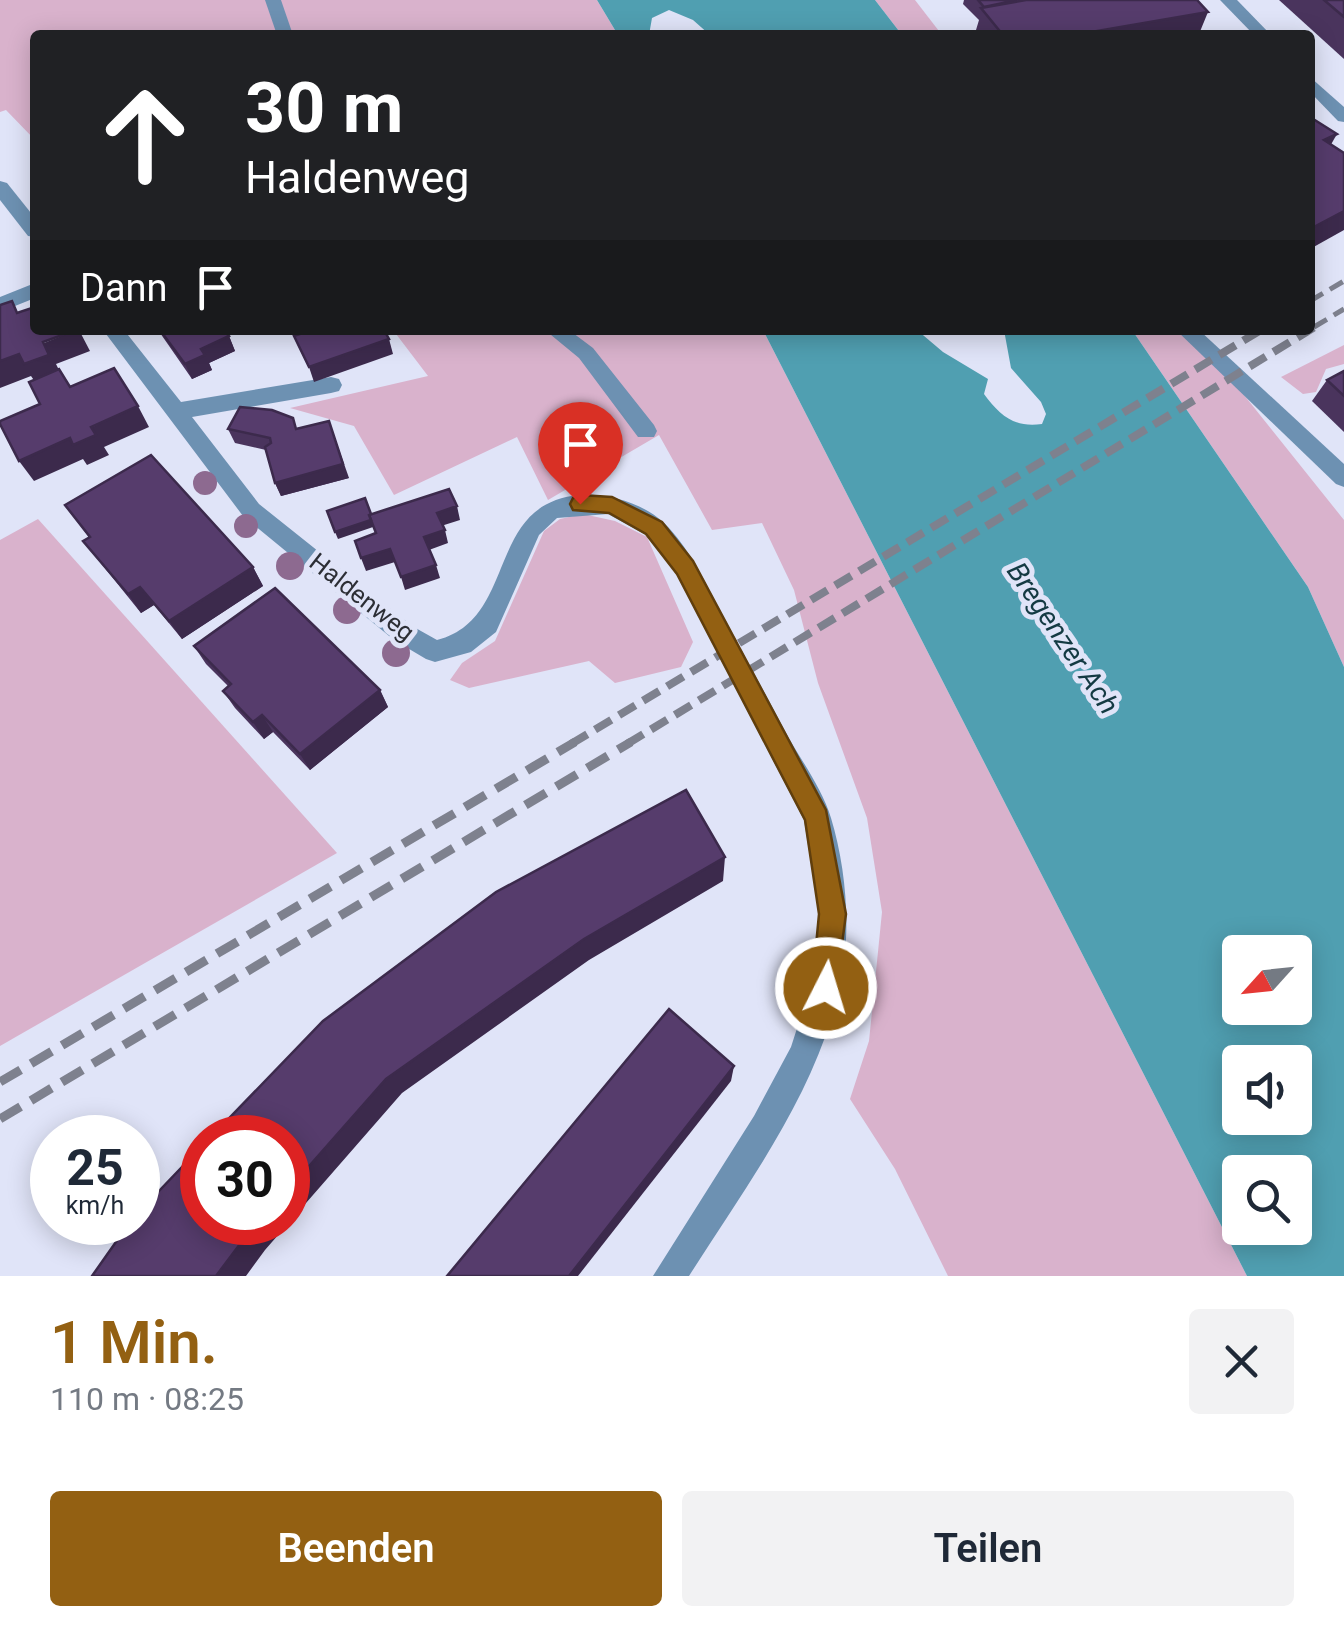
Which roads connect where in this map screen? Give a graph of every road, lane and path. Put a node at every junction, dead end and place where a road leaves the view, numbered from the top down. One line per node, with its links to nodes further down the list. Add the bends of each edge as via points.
1 (274, 0): 3 (street)
2 (1228, 0): 4 (street)
3 (283, 30)
4 (1258, 30)
5 (1315, 87): 6 (street)
6 (1344, 117)
7 (0, 187): 8 (street)
8 (30, 225)
9 (30, 292): 10 (street)
10 (0, 306)
11 (122, 335): 15 (street, Haldenweg)
12 (562, 335): 16 (street, via 586,353)
13 (1191, 335): 17 (street)
14 (331, 385): 15 (street)
15 (178, 411): 18 (street, Haldenweg, via 252,510 403,633 435,651 462,644 486,625 530,529 550,510 612,505 654,528 685,568 818,818 832,914 826,988 804,1053)
16 (646, 431)
17 (1344, 478)
18 (670, 1276)

